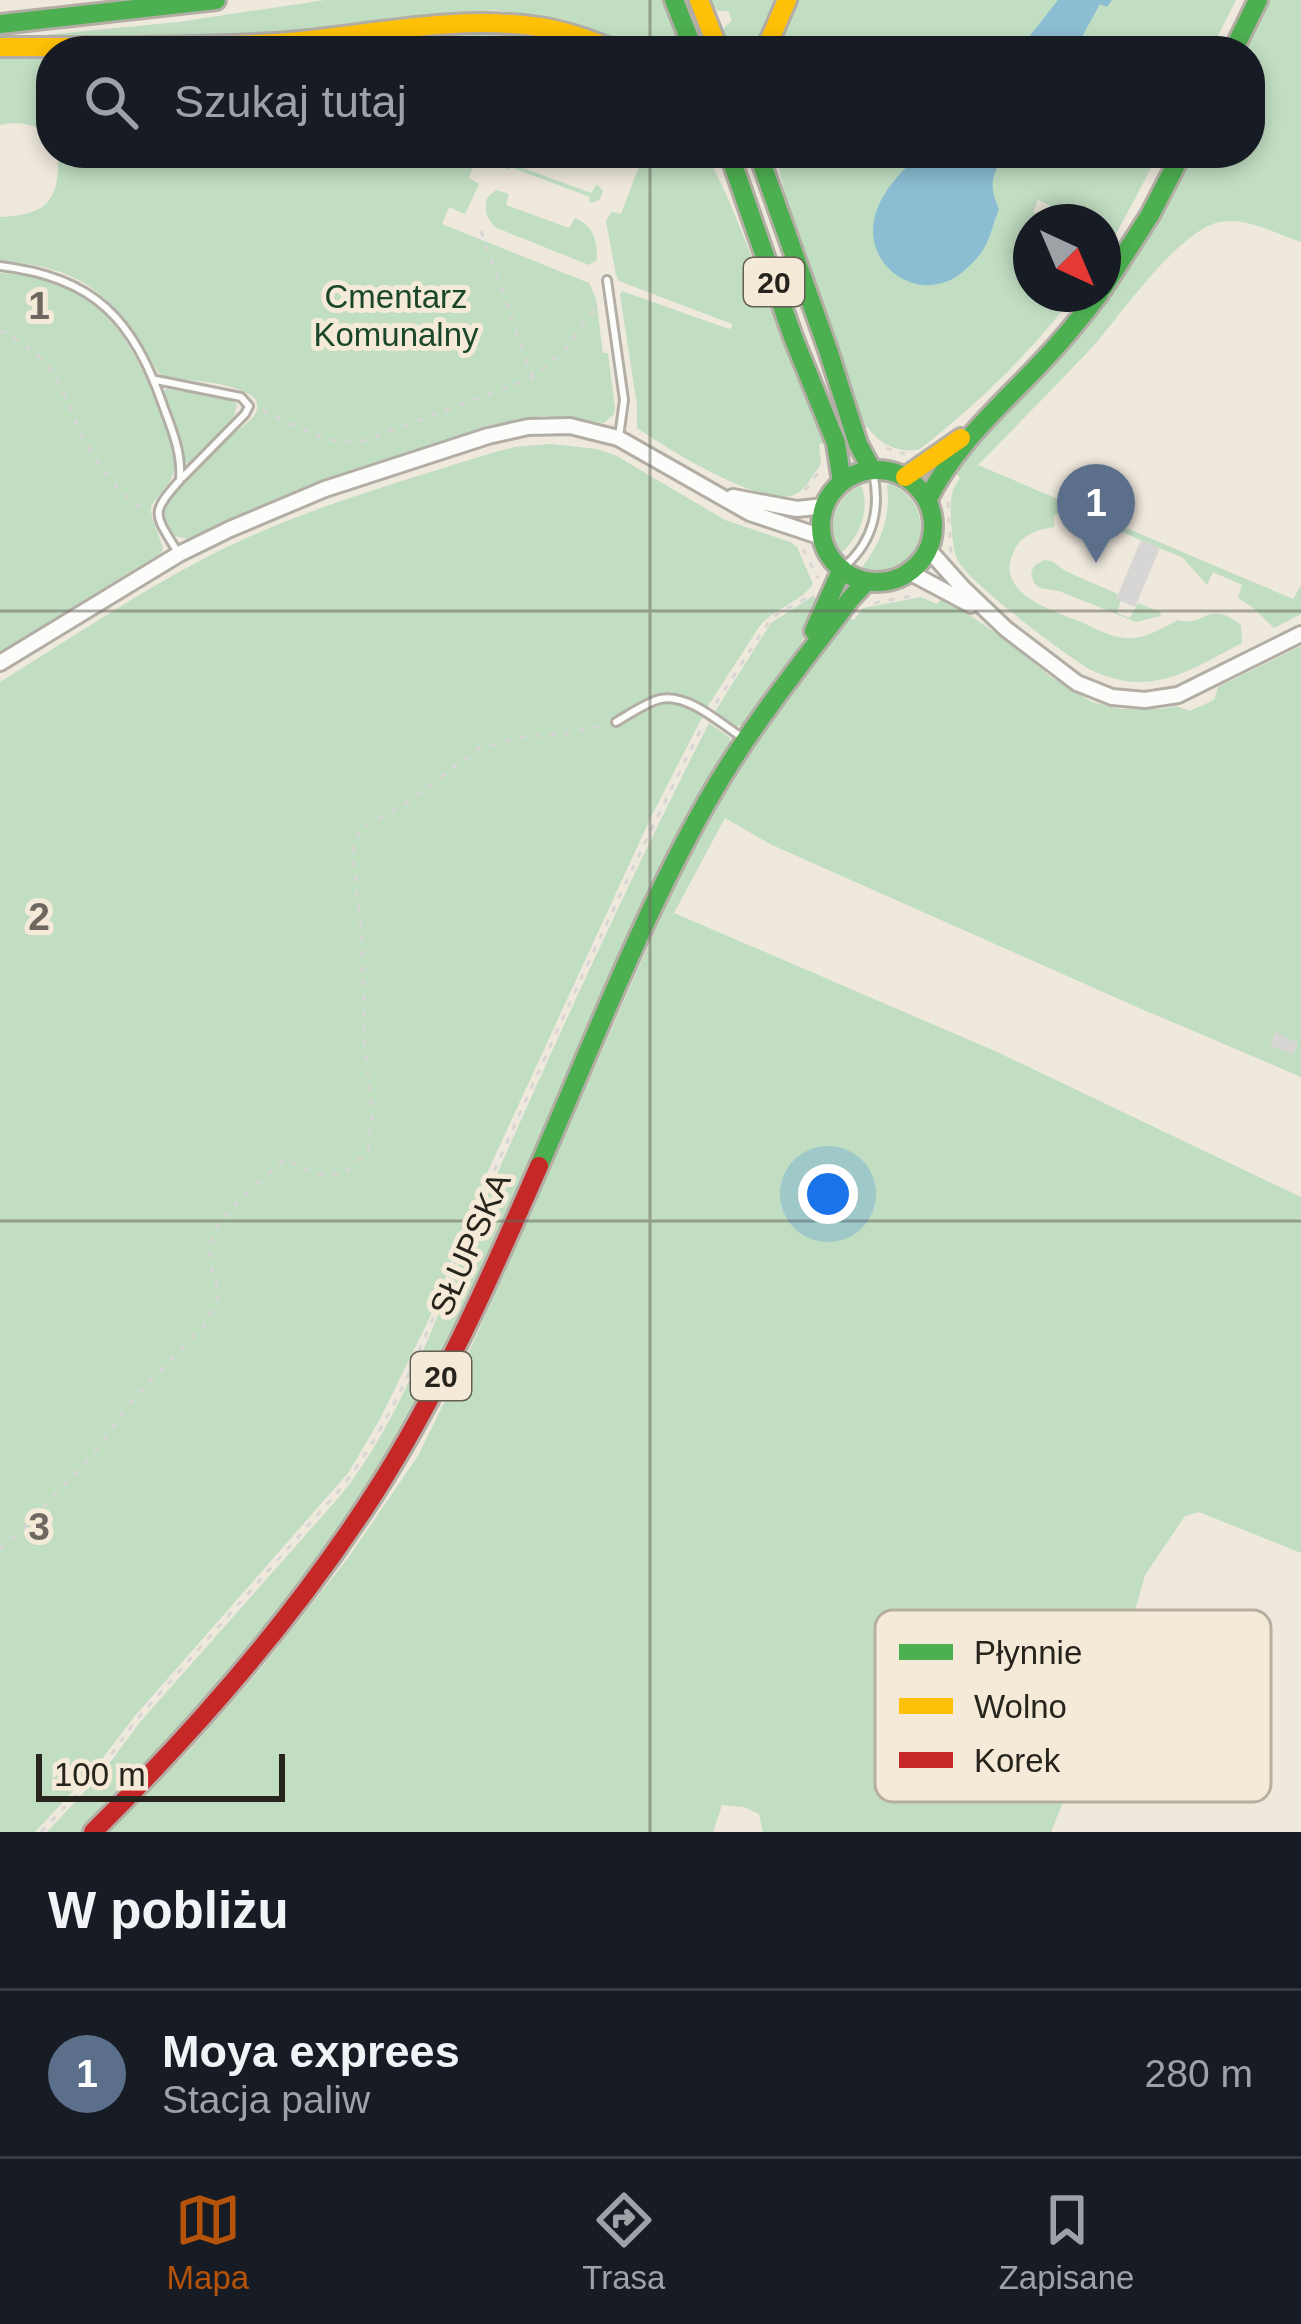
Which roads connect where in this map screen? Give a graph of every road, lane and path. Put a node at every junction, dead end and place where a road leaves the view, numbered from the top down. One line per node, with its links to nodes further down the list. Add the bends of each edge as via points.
1 (216, 0): 6 (main road)
2 (674, 0): 9 (main road)
3 (699, 0): 10 (main road)
4 (787, 0): 11 (main road)
5 (1258, 0): 12 (main road)
6 (0, 24)
7 (337, 36): 8 (main road, via 514,19)
8 (587, 36)
9 (688, 36)
10 (713, 36)
11 (771, 36)
12 (1240, 36)
13 (36, 46): 14 (main road)
14 (0, 47)
15 (728, 168): 19 (main road, 20)
16 (734, 168): 19 (main road)
17 (767, 168): 35 (main road, 20)
18 (1174, 168): 21 (main road)
19 (741, 189): 27 (main road, 20)
20 (481, 230): 29 (path)
21 (1121, 260)
22 (0, 266): 30 (lane, via 84,289 112,311)
23 (607, 280): 24 (lane)
24 (609, 293): 29 (path); 34 (lane, via 624,410)
25 (1084, 312): 33 (main road)
26 (0, 330): 45 (path, via 28,345 56,376 106,473 145,511)
27 (793, 337): 28 (lane); 35 (main road, 20)
28 (817, 374)
29 (532, 378): 32 (path, via 360,442 324,440)
30 (154, 380): 32 (lane, via 241,397); 39 (lane, via 180,452)
31 (829, 392): 35 (lane)
32 (249, 406): 39 (lane)
33 (988, 417): 38 (main road); 43 (main road)
34 (618, 438): 41 (street); 49 (street, via 549,425 508,430 325,489)
35 (850, 442): 36 (path); 37 (main road, 20); 40 (main road, 20); 42 (path)
36 (909, 456)
37 (872, 470): 38 (main road); 40 (main road); 50 (lane, via 870,532)
38 (905, 478): 43 (main road)
39 (180, 480): 45 (lane)
40 (842, 482): 44 (main road)
41 (711, 491): 44 (street, via 771,506); 46 (street)
42 (798, 500)
43 (927, 502): 48 (main road)
44 (825, 506): 46 (main road)
45 (158, 512): 49 (lane)
46 (822, 536): 50 (main road)
47 (800, 544): 57 (path, via 816,590 772,617)
48 (928, 549): 51 (main road); 53 (street)
49 (179, 554): 55 (street)
50 (842, 569): 52 (main road); 56 (main road, SŁUPSKA / 20)
51 (908, 572): 52 (main road); 53 (street)
52 (867, 581): 56 (main road, SŁUPSKA / 20)
53 (991, 617): 54 (street, via 1077,682 1133,700 1178,694)
54 (1301, 634)
55 (0, 663)
56 (782, 689): 59 (main road, SŁUPSKA / 20)
57 (708, 716): 58 (lane, via 672,698); 59 (lane); 61 (path, via 599,936 434,1318 366,1452)
58 (616, 722): 60 (path, via 478,749 361,828 352,852 373,1113 368,1151 344,1174 316,1174 285,1159 249,1190 212,1236 219,1295 204,1325)
59 (745, 739): 62 (main road, SŁUPSKA / 20, via 673,868 461,1336 393,1463 247,1667)
60 (0, 1549)
61 (41, 1832)
62 (93, 1832)

